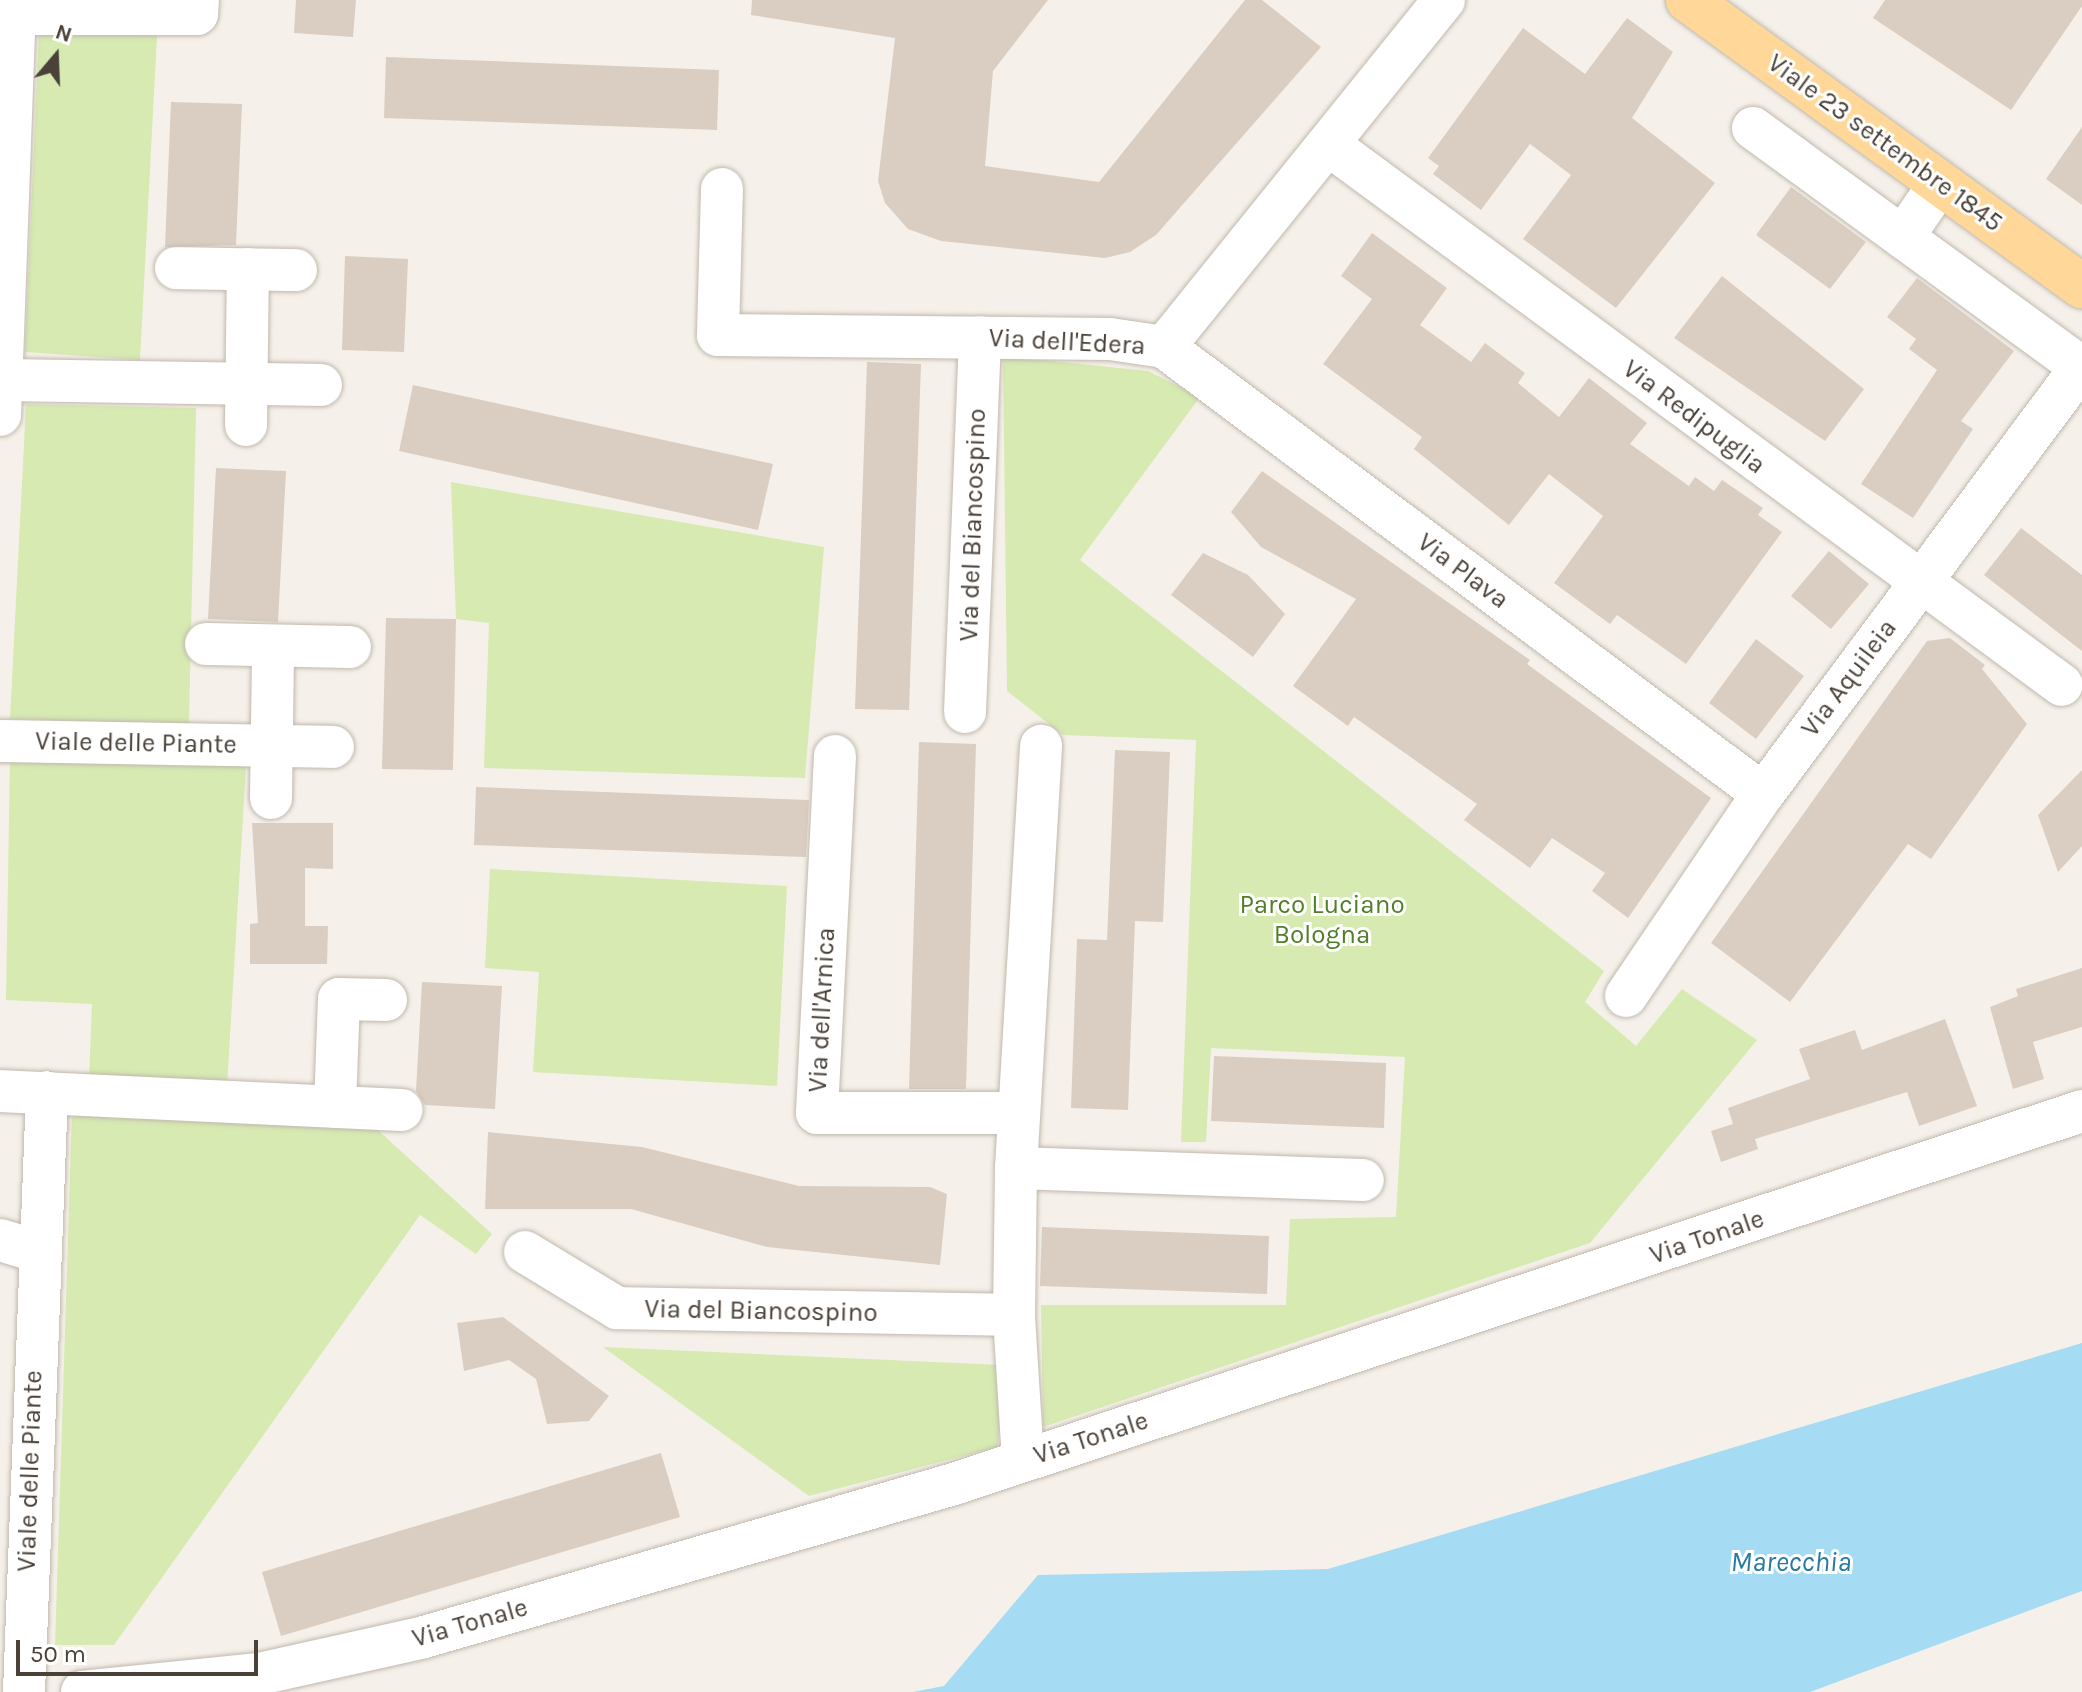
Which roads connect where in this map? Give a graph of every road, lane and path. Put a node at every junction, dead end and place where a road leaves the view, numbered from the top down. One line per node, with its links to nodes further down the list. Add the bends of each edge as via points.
1 (198, 0): 4 (street, via 197,14)
2 (1444, 0): 6 (street, Via dell'Edera)
3 (1688, 0): 7 (main road, Viale 23 settembre 1845)
4 (15, 7): 17 (street)
5 (1753, 128): 9 (street)
6 (1329, 145): 15 (street, Via dell'Edera); 21 (street, Via Redipuglia)
7 (1940, 183): 9 (street); 13 (main road, Viale 23 settembre 1845)
8 (722, 189): 14 (street, Via dell'Edera, via 718,335)
9 (1903, 237): 16 (street)
10 (176, 268): 11 (street)
11 (248, 269): 12 (street); 18 (street)
12 (296, 270)
13 (2082, 286)
14 (980, 337): 15 (street, Via dell'Edera, via 1110,339); 26 (street, Via del Biancospino)
15 (1164, 347): 32 (street, Via Plava)
16 (2082, 366): 21 (street, Via Aquileia)
17 (1, 380): 18 (street)
18 (247, 383): 19 (street); 20 (street)
19 (321, 385)
20 (246, 425)
21 (1919, 584): 25 (street, Via Redipuglia); 32 (street, Via Aquileia)
22 (206, 644): 23 (street)
23 (273, 646): 24 (street); 28 (street, Viale delle Piante)
24 (350, 647)
25 (2062, 685)
26 (965, 712)
27 (0, 741): 28 (street, Viale delle Piante)
28 (272, 745): 30 (street, Viale delle Piante); 33 (street, Viale delle Piante)
29 (1041, 746): 41 (street)
30 (333, 747)
31 (835, 756): 41 (street, Via dell'Arnica, via 817,1113)
32 (1763, 794): 34 (street, Via Aquileia)
33 (271, 798)
34 (1626, 996)
35 (386, 1000): 38 (street, via 339,999)
36 (0, 1091): 37 (street)
37 (47, 1092): 38 (street); 44 (street, Viale delle Piante)
38 (335, 1107): 39 (street)
39 (402, 1110)
40 (2082, 1111): 47 (street, Via Tonale)
41 (1018, 1113): 42 (street)
42 (1016, 1168): 43 (street); 46 (street)
43 (1363, 1180)
44 (19, 1246): 48 (street, Viale delle Piante)
45 (525, 1252): 46 (street, Via del Biancospino, via 617,1308)
46 (1014, 1315): 47 (street)
47 (1023, 1460): 49 (street, Via Tonale, via 424,1637 259,1674)
48 (24, 1692)
49 (82, 1692)

